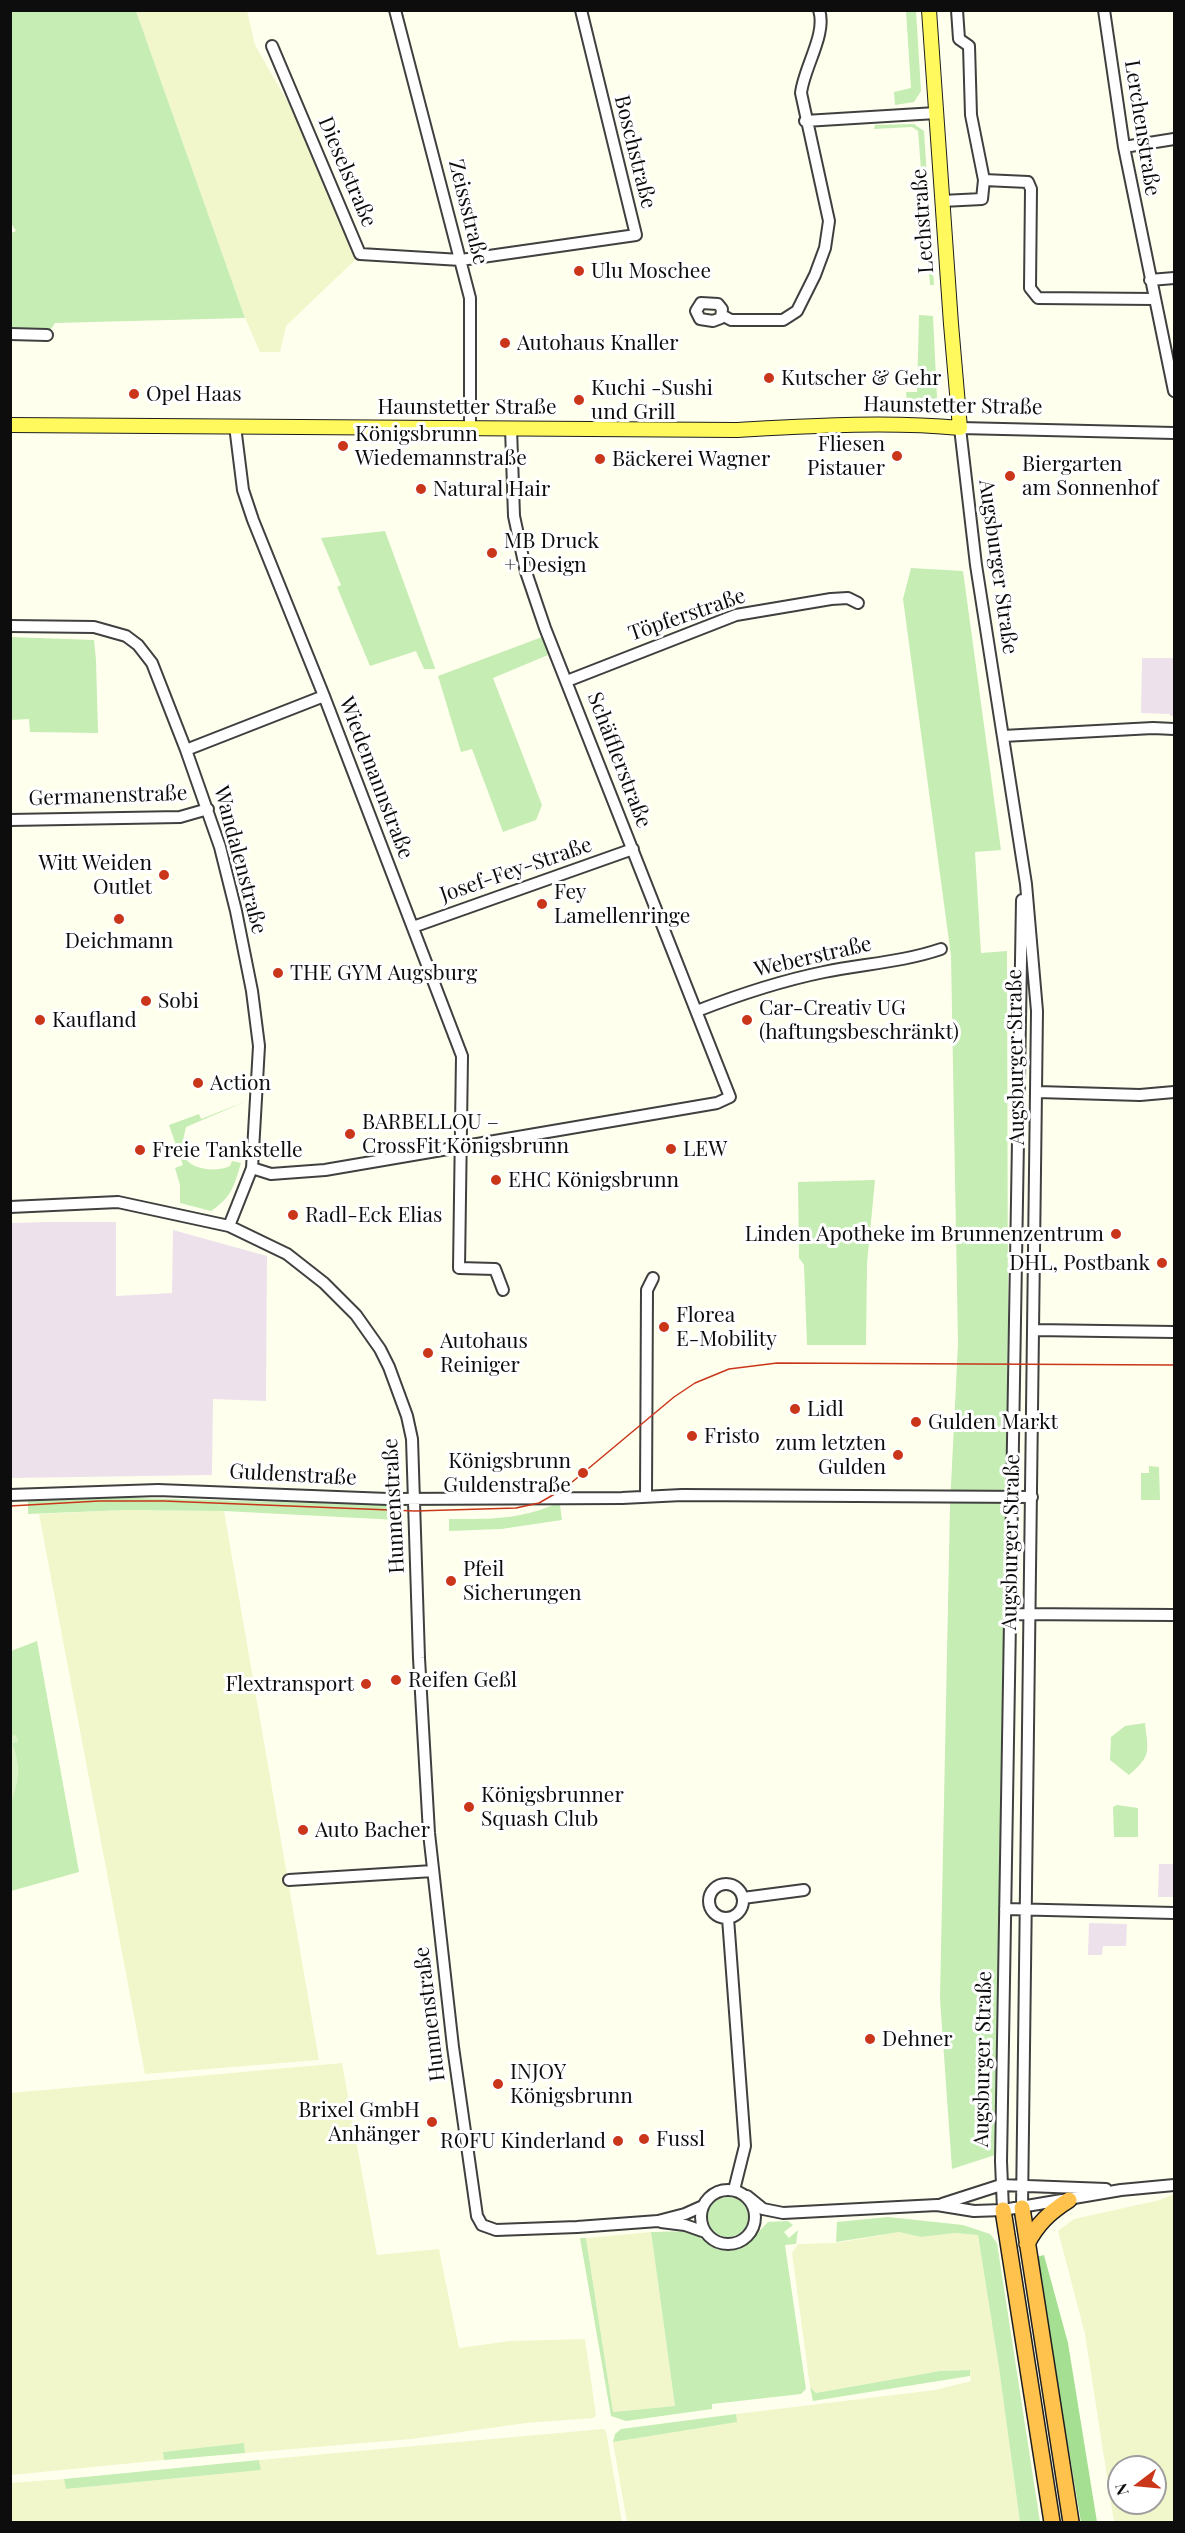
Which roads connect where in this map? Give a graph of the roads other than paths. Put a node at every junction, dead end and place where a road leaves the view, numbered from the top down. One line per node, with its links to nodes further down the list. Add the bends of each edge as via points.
1 (395, 10): 14 (street, Zeissstraße)
2 (581, 10): 14 (street, Boschstraße, via 636,236)
3 (819, 10): 9 (street, via 821,27 802,79)
4 (929, 10): 8 (main road, Lechstraße)
5 (957, 10): 12 (street, via 959,39 969,46 971,115)
6 (1104, 10): 11 (street, Lerchenstraße)
7 (272, 46): 14 (street, Dieselstraße, via 360,254)
8 (936, 113): 9 (street); 13 (main road, Lechstraße)
9 (805, 121): 18 (street, via 829,221 815,275 797,311 783,320 731,320)
10 (1174, 139): 11 (street)
11 (1124, 147): 16 (street, Lerchenstraße)
12 (984, 180): 13 (street, via 982,199); 17 (street, via 1028,182 1030,288 1038,298)
13 (942, 201): 25 (main road, Lechstraße)
14 (461, 260): 24 (street, Zeissstraße, via 470,298)
15 (1174, 278): 16 (street)
16 (1150, 280): 17 (street, Lerchenstraße)
17 (1154, 299): 21 (street, Lerchenstraße)
18 (722, 315)
19 (10, 333): 20 (street)
20 (47, 334)
21 (1174, 391)
22 (10, 425): 23 (main road, Haunstetter Straße)
23 (235, 426): 24 (main road, Haunstetter Straße); 31 (street, Wiedemannstraße, via 243,490)
24 (471, 428): 26 (main road, Haunstetter Straße)
25 (960, 428): 26 (main road, Haunstetter Straße, via 866,425 735,430); 27 (street, Haunstetter Straße); 33 (street, Augsburger Straße, via 975,558)
26 (512, 429): 30 (street, Schäfflerstraße, via 516,528 526,572)
27 (1174, 433)
28 (858, 603): 30 (street, Töpferstraße, via 848,598 831,599 736,615)
29 (10, 626): 34 (street, Wandalenstraße, via 94,627 126,636 152,663)
30 (567, 681): 37 (street, Schäfflerstraße)
31 (324, 696): 34 (street); 39 (street, Wiedemannstraße)
32 (1174, 729): 33 (street)
33 (1003, 736): 38 (street, Augsburger Straße)
34 (186, 750): 35 (street, Wandalenstraße)
35 (208, 809): 36 (street, Germanenstraße, via 180,817); 45 (street, Wandalenstraße, via 252,991 259,1046)
36 (10, 820)
37 (633, 849): 39 (street, Josef-Fey-Straße); 41 (street, Schäfflerstraße)
38 (1020, 853): 42 (street, Augsburger Straße, via 1034,954); 54 (street, Augsburger Straße)
39 (413, 927): 44 (street, Wiedemannstraße, via 462,1056)
40 (941, 949): 41 (street, Weberstraße, via 914,958 873,962 776,983)
41 (697, 1011): 44 (street, Schäfflerstraße, via 730,1097 717,1103)
42 (1038, 1092): 43 (street); 50 (street, Augsburger Straße)
43 (1174, 1092)
44 (461, 1147): 45 (street, via 285,1175); 49 (street, Wiedemannstraße, via 459,1268 495,1269)
45 (252, 1168): 47 (street, Wandalenstraße)
46 (10, 1207): 47 (street, Hunnenstraße, via 118,1202)
47 (229, 1226): 56 (street, Hunnenstraße, via 287,1254 351,1308 369,1331 389,1367 407,1416)
48 (653, 1278): 53 (street, via 647,1290)
49 (503, 1290)
50 (1034, 1330): 51 (street); 55 (street, Augsburger Straße)
51 (1174, 1332)
52 (10, 1495): 56 (street, Guldenstraße, via 158,1490)
53 (646, 1496): 54 (street, Guldenstraße); 56 (street, Guldenstraße)
54 (1011, 1497): 55 (street, Guldenstraße); 57 (street, Augsburger Straße)
55 (1032, 1497): 58 (street, Augsburger Straße)
56 (415, 1498): 60 (street, Hunnenstraße, via 424,1761)
57 (1010, 1614): 58 (street); 64 (street, Augsburger Straße)
58 (1030, 1614): 59 (street); 65 (street, Augsburger Straße)
59 (1174, 1615)
60 (433, 1871): 61 (street); 80 (street, Hunnenstraße, via 459,2096 480,2222 496,2230)
61 (289, 1880)
62 (804, 1890): 63 (street)
63 (742, 1898): 67 (street, via 741,1908); 67 (street, via 737,1888 727,1884 712,1890 710,1907 717,1915)
64 (1005, 1909): 65 (street); 69 (street, Augsburger Straße)
65 (1025, 1909): 66 (street); 68 (street, Augsburger Straße)
66 (1174, 1913)
67 (728, 1918): 71 (street, via 745,2146)
68 (1022, 2184): 69 (street, Hunnenstraße); 72 (street, Hunnenstraße); 77 (street, Augsburger Straße)
69 (1001, 2185): 75 (street, Hunnenstraße); 78 (street, Augsburger Straße)
70 (1174, 2185): 72 (street)
71 (734, 2190): 73 (street, Hunnenstraße); 76 (street, Hunnenstraße, via 716,2192)
72 (1121, 2190): 74 (street, Hunnenstraße)
73 (747, 2196): 79 (street, Hunnenstraße, via 763,2209); 81 (street, via 756,2212)
74 (1069, 2200): 77 (street, Hunnenstraße); 83 (highway, via 1034,2229)
75 (937, 2205): 78 (street, Hunnenstraße, via 974,2211); 79 (street, Hunnenstraße)
76 (703, 2206): 80 (street, Hunnenstraße); 82 (street)
77 (1022, 2208): 78 (street, Hunnenstraße); 83 (highway)
78 (1003, 2210): 84 (highway)
79 (783, 2213): 81 (street, Hunnenstraße, via 762,2220)
80 (658, 2221): 82 (street, Hunnenstraße)
81 (752, 2230): 82 (street, Hunnenstraße, via 738,2243 726,2245)
82 (705, 2232)
83 (1027, 2244): 85 (highway)
84 (1052, 2523)
85 (1071, 2523)

